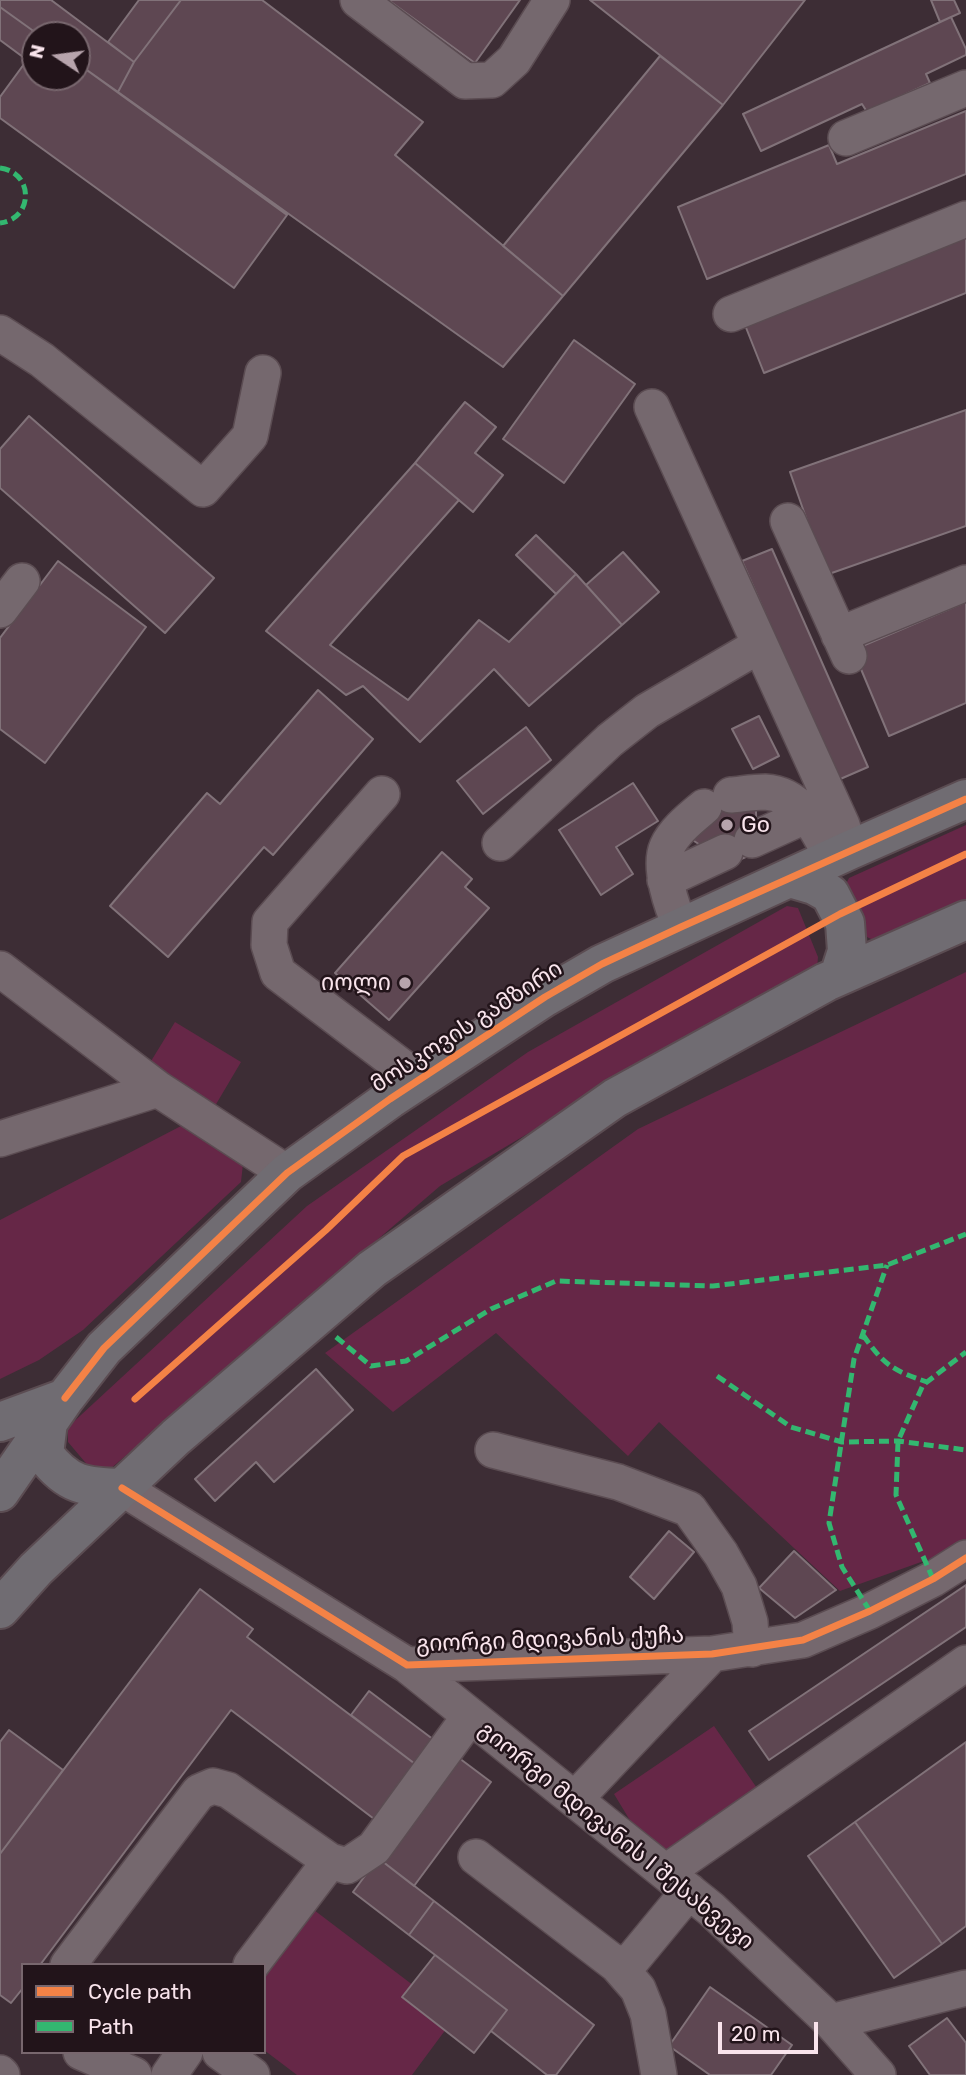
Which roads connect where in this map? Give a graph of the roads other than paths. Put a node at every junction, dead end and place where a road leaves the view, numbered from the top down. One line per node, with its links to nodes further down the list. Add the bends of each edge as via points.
1 (358, 0): 2 (street, via 466,81 492,80 514,60)
2 (552, 0)
3 (966, 88): 4 (street)
4 (846, 138)
5 (966, 219): 6 (street)
6 (731, 314)
7 (0, 333): 8 (street, via 42,360 203,489 250,436)
8 (263, 373)
9 (652, 407): 14 (street)
10 (788, 521): 12 (street, via 844,645)
11 (22, 581): 13 (street)
12 (966, 583)
13 (0, 610)
14 (760, 645): 18 (street, via 647,711); 19 (street, via 842,825)
15 (382, 794): 26 (street, via 270,922 270,945 278,973)
16 (966, 799): 19 (main road, მოსკოვის გამზირი)
17 (807, 815): 19 (street); 21 (street); 21 (street, via 790,798 765,792 718,801 683,825 666,848)
18 (500, 843)
19 (841, 854): 20 (main road, მოსკოვის გამზირი)
20 (790, 878): 23 (main road, მოსკოვის გამზირი); 25 (main road, via 830,894 845,923 847,951)
21 (666, 880): 23 (street)
22 (966, 920): 25 (main road)
23 (681, 927): 26 (main road, მოსკოვის გამზირი, via 545,997)
24 (0, 969): 27 (street)
25 (839, 976): 33 (main road, via 615,1098 383,1261)
26 (419, 1080): 29 (main road, მოსკოვის გამზირი)
27 (158, 1089): 28 (street); 29 (street)
28 (0, 1139)
29 (288, 1173): 30 (main road, მოსკოვის გამზირი, via 104,1348)
30 (57, 1410): 31 (main road); 33 (main road, via 44,1454 55,1469 72,1482); 34 (main road, მოსკოვის გამზირი)
31 (0, 1422)
32 (494, 1450): 39 (street, via 618,1482 690,1509 739,1586)
33 (122, 1488): 36 (main road); 42 (street, გიორგი მდივანის ქუჩა)
34 (0, 1492)
35 (966, 1558): 39 (street, გიორგი მდივანის ქუჩა, via 848,1621 803,1640)
36 (36, 1569): 37 (main road); 38 (main road)
37 (0, 1594)
38 (0, 1609)
39 (752, 1649): 40 (street, გიორგი მდივანის ქუჩა)
40 (712, 1654): 42 (street, გიორგი მდივანის ქუჩა); 44 (street)
41 (966, 1663): 47 (street)
42 (407, 1665): 43 (street, გიორგი მდივანის I შესახვევი)
43 (470, 1716): 44 (street, გიორგი მდივანის I შესახვევი); 46 (street, via 374,1848 347,1866)
44 (575, 1799): 47 (street, გიორგი მდივანის I შესახვევი)
45 (476, 1857): 50 (street)
46 (330, 1861): 48 (street, via 228,1790 213,1786 199,1792); 49 (street)
47 (678, 1882): 50 (street, via 632,1960); 52 (street, გიორგი მდივანის I შესახვევი)
48 (70, 1963)
49 (253, 1963)
50 (617, 1965): 59 (street, via 638,1989 648,2014)
51 (966, 1987): 52 (street)
52 (831, 2022): 60 (street, გიორგი მდივანის I შესახვევი)
53 (86, 2054): 56 (street)
54 (185, 2054): 57 (street)
55 (223, 2054): 58 (street)
56 (134, 2075)
57 (169, 2075)
58 (252, 2075)
59 (659, 2075)
60 (878, 2075)

